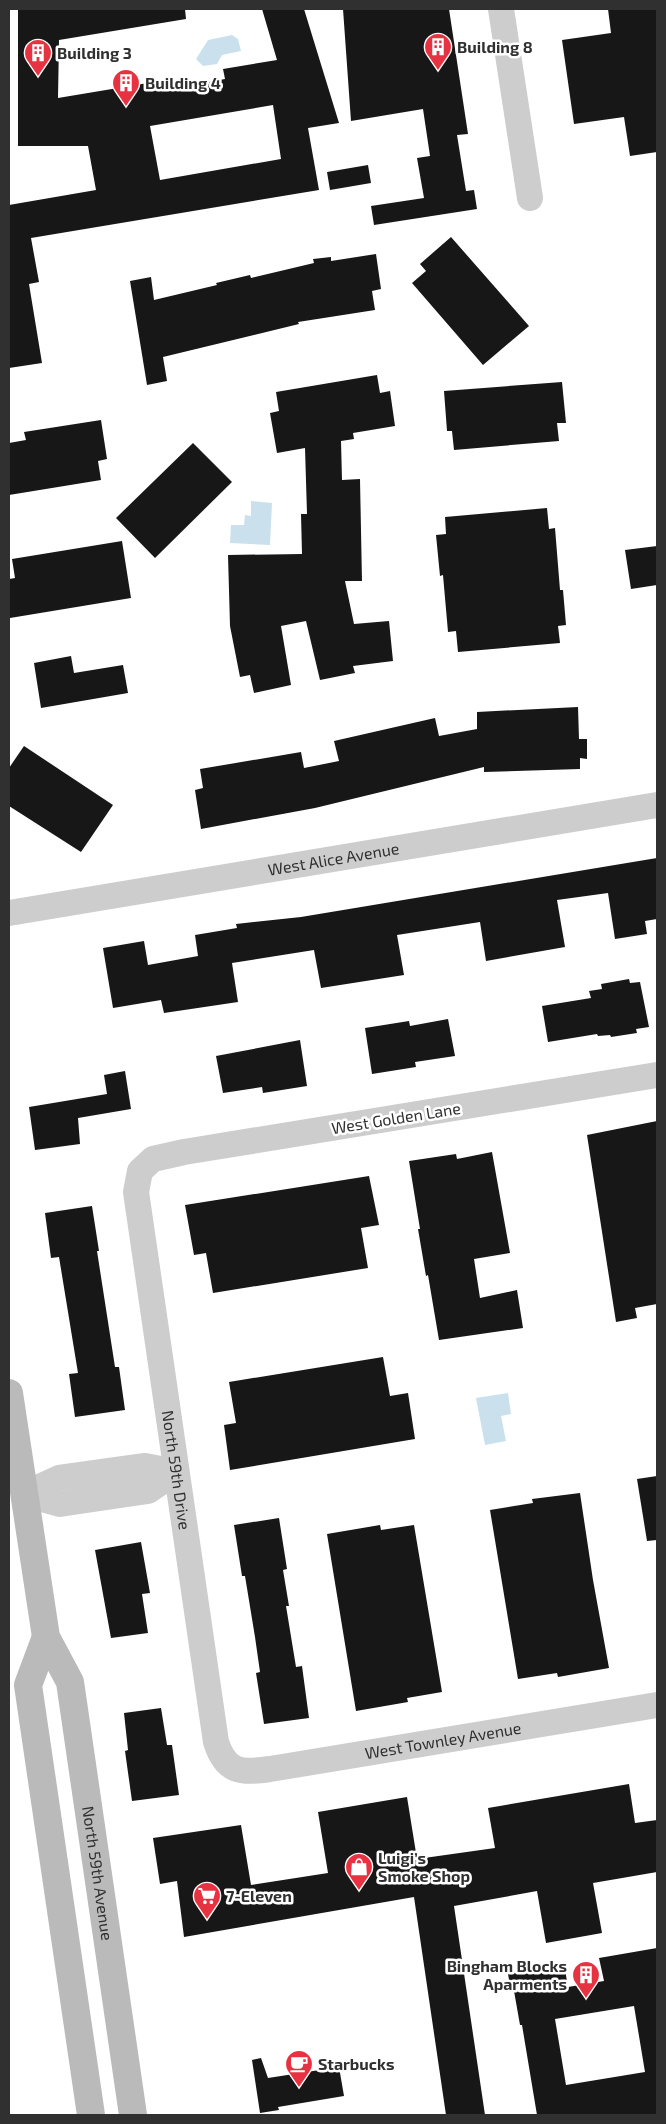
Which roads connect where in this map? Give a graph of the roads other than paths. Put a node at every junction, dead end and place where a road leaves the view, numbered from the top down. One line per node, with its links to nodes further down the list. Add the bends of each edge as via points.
1 (501, 9): 2 (street)
2 (530, 198)
3 (657, 805): 4 (street, West Alice Avenue)
4 (9, 913)
5 (657, 1075): 6 (street, West Golden Lane, via 184,1152 153,1159)
6 (140, 1171): 8 (street, North 59th Drive, via 136,1192)
7 (9, 1393): 9 (main road, North 59th Avenue)
8 (176, 1472): 9 (street, via 148,1491 60,1504); 12 (street, North 59th Drive, via 216,1742 220,1756)
9 (24, 1494): 10 (main road, North 59th Avenue)
10 (46, 1637): 13 (main road, North 59th Avenue, via 28,1684); 14 (main road, North 59th Avenue, via 70,1682)
11 (657, 1705): 12 (street, West Townley Avenue, via 270,1769 247,1772)
12 (230, 1767)
13 (91, 2115)
14 (133, 2115)

